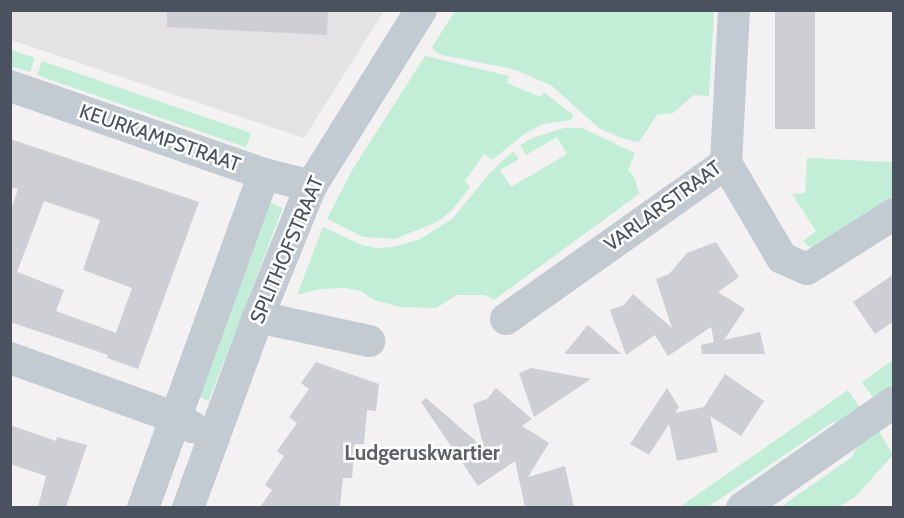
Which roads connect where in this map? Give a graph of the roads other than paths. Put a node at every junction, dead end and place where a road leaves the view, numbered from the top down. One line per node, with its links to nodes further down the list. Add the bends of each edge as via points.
1 (421, 10): 6 (street, SPLITHOFSTRAAT)
2 (734, 10): 4 (street, VARLARSTRAAT)
3 (10, 86): 5 (street, KEURKAMPSTRAAT)
4 (726, 163): 7 (street, via 782,258 807,269); 9 (street, VARLARSTRAAT)
5 (264, 174): 6 (street, KEURKAMPSTRAAT); 13 (street)
6 (311, 186): 8 (street, SPLITHOFSTRAAT)
7 (894, 214)
8 (258, 317): 10 (street); 14 (street, SPLITHOFSTRAAT)
9 (507, 319)
10 (369, 341)
11 (10, 358): 13 (street)
12 (894, 402): 17 (street)
13 (174, 417): 14 (street); 15 (street)
14 (212, 438): 16 (street, SPLITHOFSTRAAT)
15 (143, 507)
16 (188, 507)
17 (742, 507)

